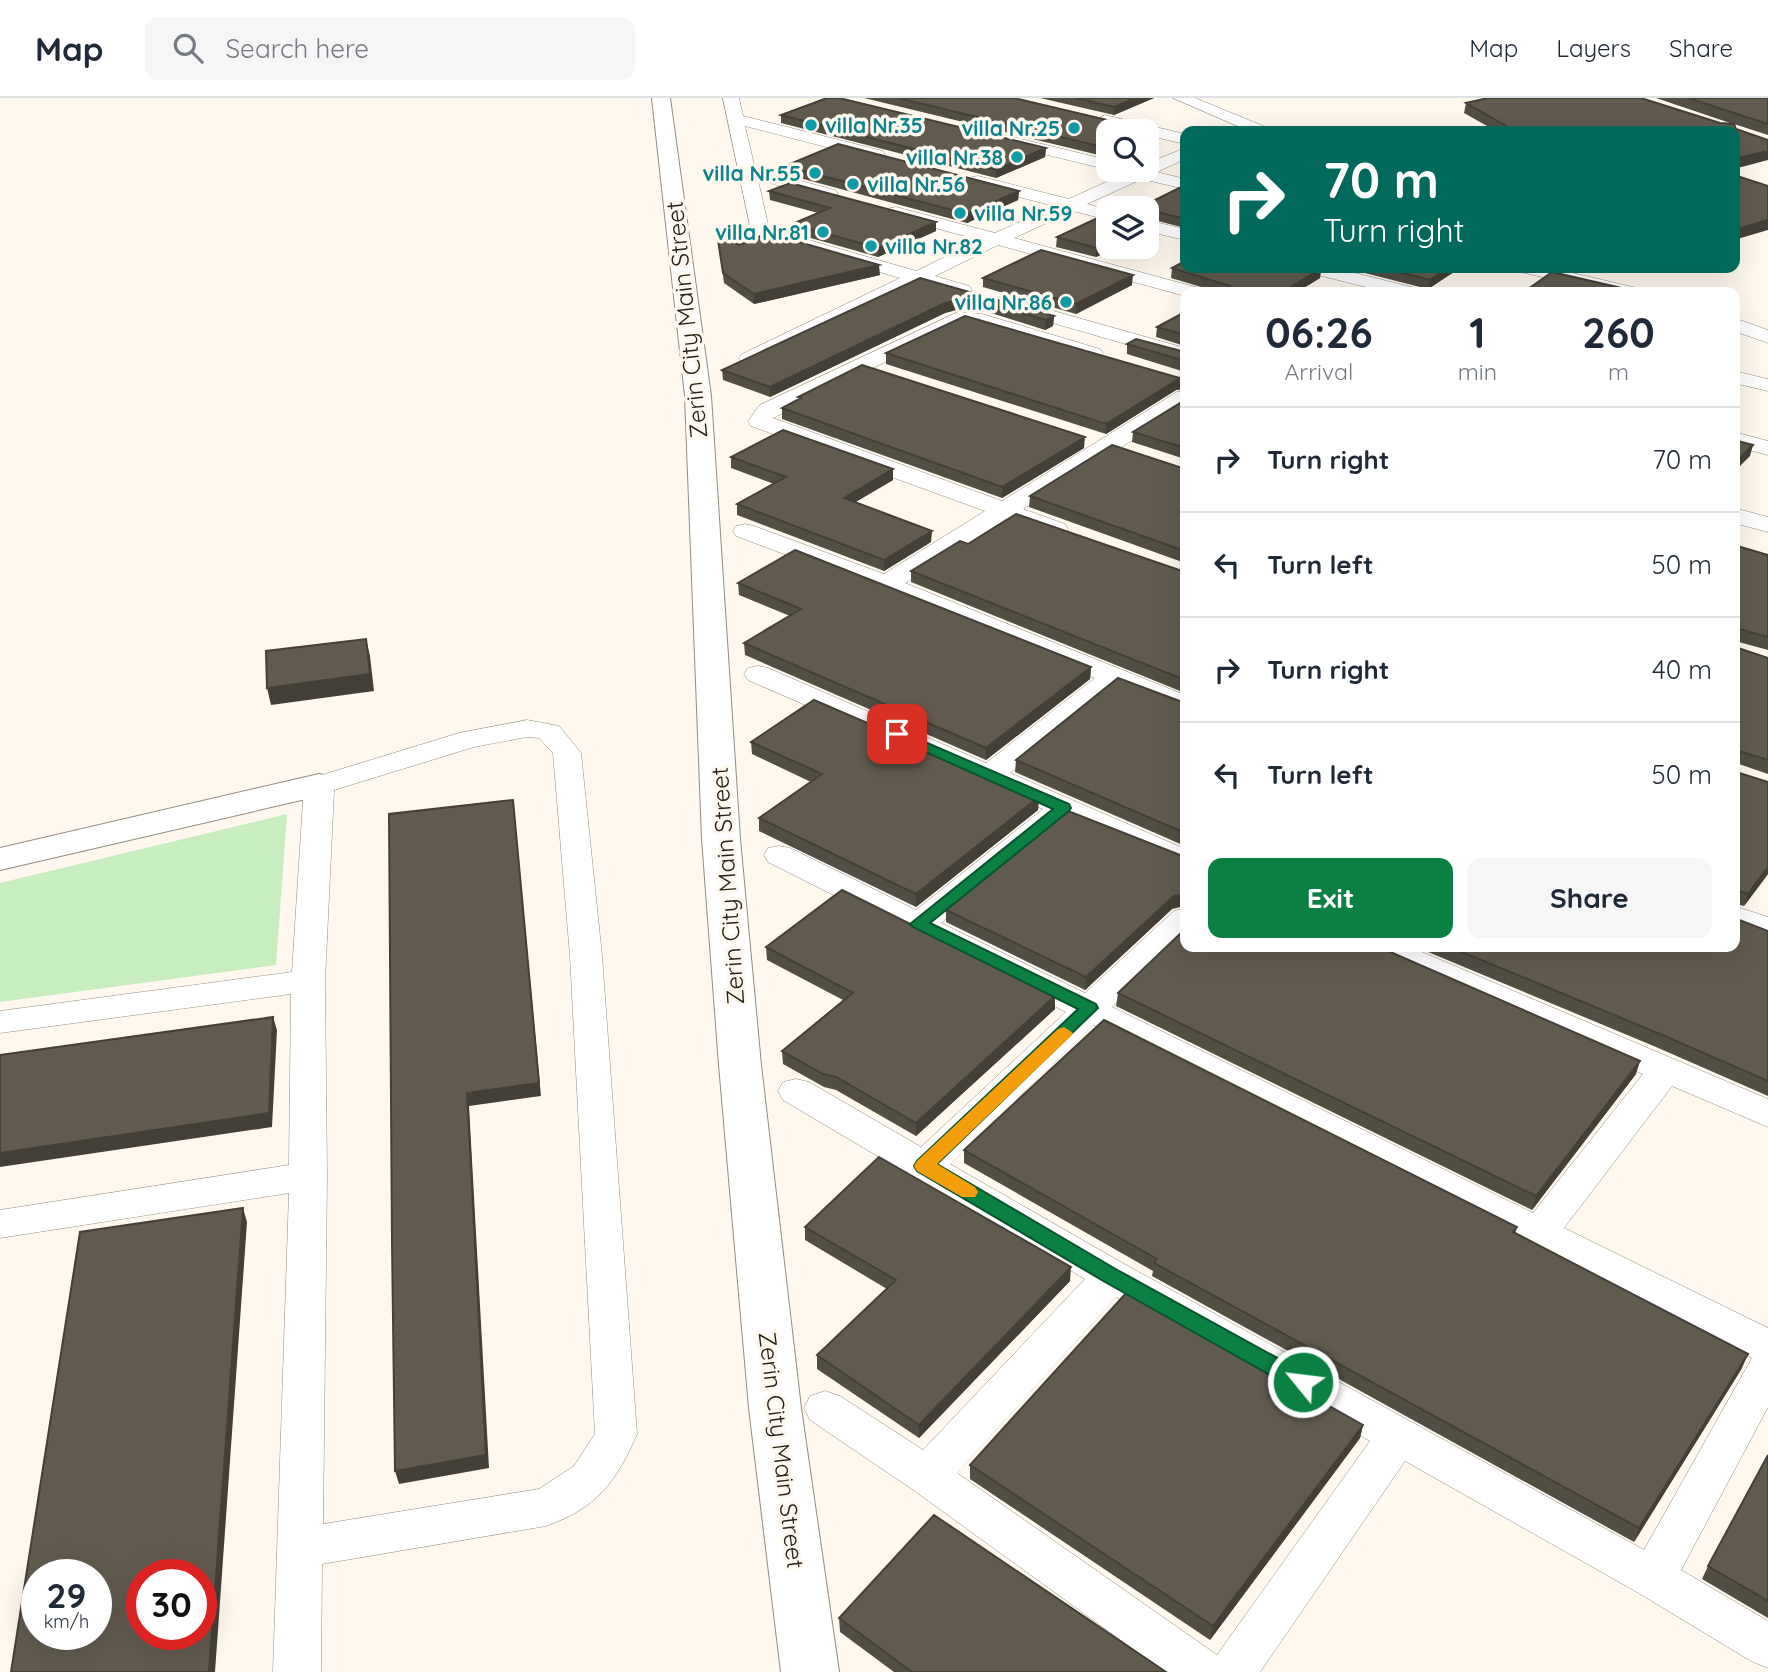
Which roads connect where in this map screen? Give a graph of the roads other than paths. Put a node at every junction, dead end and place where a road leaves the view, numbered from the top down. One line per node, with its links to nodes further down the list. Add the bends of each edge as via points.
1 (661, 98): 86 (street, Zerin City Main Street, via 698,396 721,839 740,1065 775,1408)
2 (731, 98): 5 (street)
3 (1181, 98): 6 (street)
4 (1090, 117): 8 (street)
5 (736, 119): 10 (street); 13 (street)
6 (1235, 126)
7 (990, 136): 11 (street)
8 (1180, 138)
9 (1180, 155): 12 (street)
10 (897, 160)
11 (1096, 162)
12 (1159, 162)
13 (747, 172): 18 (street); 28 (street, via 765,233)
14 (964, 178): 19 (street)
15 (1159, 178): 17 (street)
16 (1114, 182): 19 (street)
17 (1180, 183)
18 (852, 200)
19 (1071, 205): 21 (street); 24 (street)
20 (878, 208): 24 (street)
21 (1096, 212)
22 (1159, 228): 23 (street)
23 (1180, 234)
24 (995, 240): 28 (street); 32 (street)
25 (1333, 273): 29 (street)
26 (1553, 273): 30 (street)
27 (1606, 273): 31 (street)
28 (916, 277): 35 (street); 37 (street)
29 (1388, 287)
30 (1623, 287)
31 (1632, 287)
32 (1180, 289)
33 (1740, 326): 34 (street)
34 (1768, 337)
35 (1180, 354)
36 (1108, 358): 38 (street, via 964,317)
37 (741, 362)
38 (862, 365): 39 (street); 48 (street, via 768,411 759,421)
39 (888, 373)
40 (1740, 378): 41 (street)
41 (1768, 385)
42 (1180, 400): 45 (street)
43 (1084, 437): 45 (street)
44 (1740, 441): 46 (street)
45 (1110, 446): 47 (street); 48 (street)
46 (1768, 448)
47 (1135, 454)
48 (1006, 511): 52 (street); 53 (street)
49 (1740, 517): 50 (street)
50 (1768, 525)
51 (745, 531): 53 (street)
52 (1070, 534)
53 (886, 584): 55 (street)
54 (758, 674): 57 (street)
55 (1113, 677): 56 (street); 57 (street)
56 (1180, 703)
57 (990, 774): 59 (street)
58 (319, 785): 62 (street); 66 (street); 82 (street, via 479,737 530,728 558,739 567,753 586,956 616,1434 604,1464 579,1489 546,1507)
59 (1063, 808): 61 (street); 64 (street)
60 (779, 855): 64 (street)
61 (1180, 858)
62 (0, 859)
63 (1180, 923): 67 (street)
64 (919, 924): 67 (street)
65 (1393, 952): 69 (street)
66 (308, 981): 68 (street); 73 (street)
67 (1090, 1008): 72 (street); 75 (street)
68 (0, 1022)
69 (1664, 1070): 71 (street); 75 (street)
70 (796, 1091): 72 (street)
71 (1768, 1114)
72 (924, 1166): 76 (street)
73 (308, 1176): 74 (street); 82 (street)
74 (0, 1224)
75 (1540, 1232): 77 (street)
76 (1112, 1276): 80 (street); 81 (street)
77 (1768, 1347)
78 (1768, 1368): 83 (street)
79 (825, 1408): 81 (street)
80 (1398, 1436): 83 (street); 88 (street)
81 (928, 1476): 87 (street)
82 (300, 1548): 85 (street)
83 (1653, 1578): 84 (street)
84 (1768, 1646)
85 (297, 1672)
86 (810, 1672)
87 (1203, 1672)
88 (1233, 1672)

